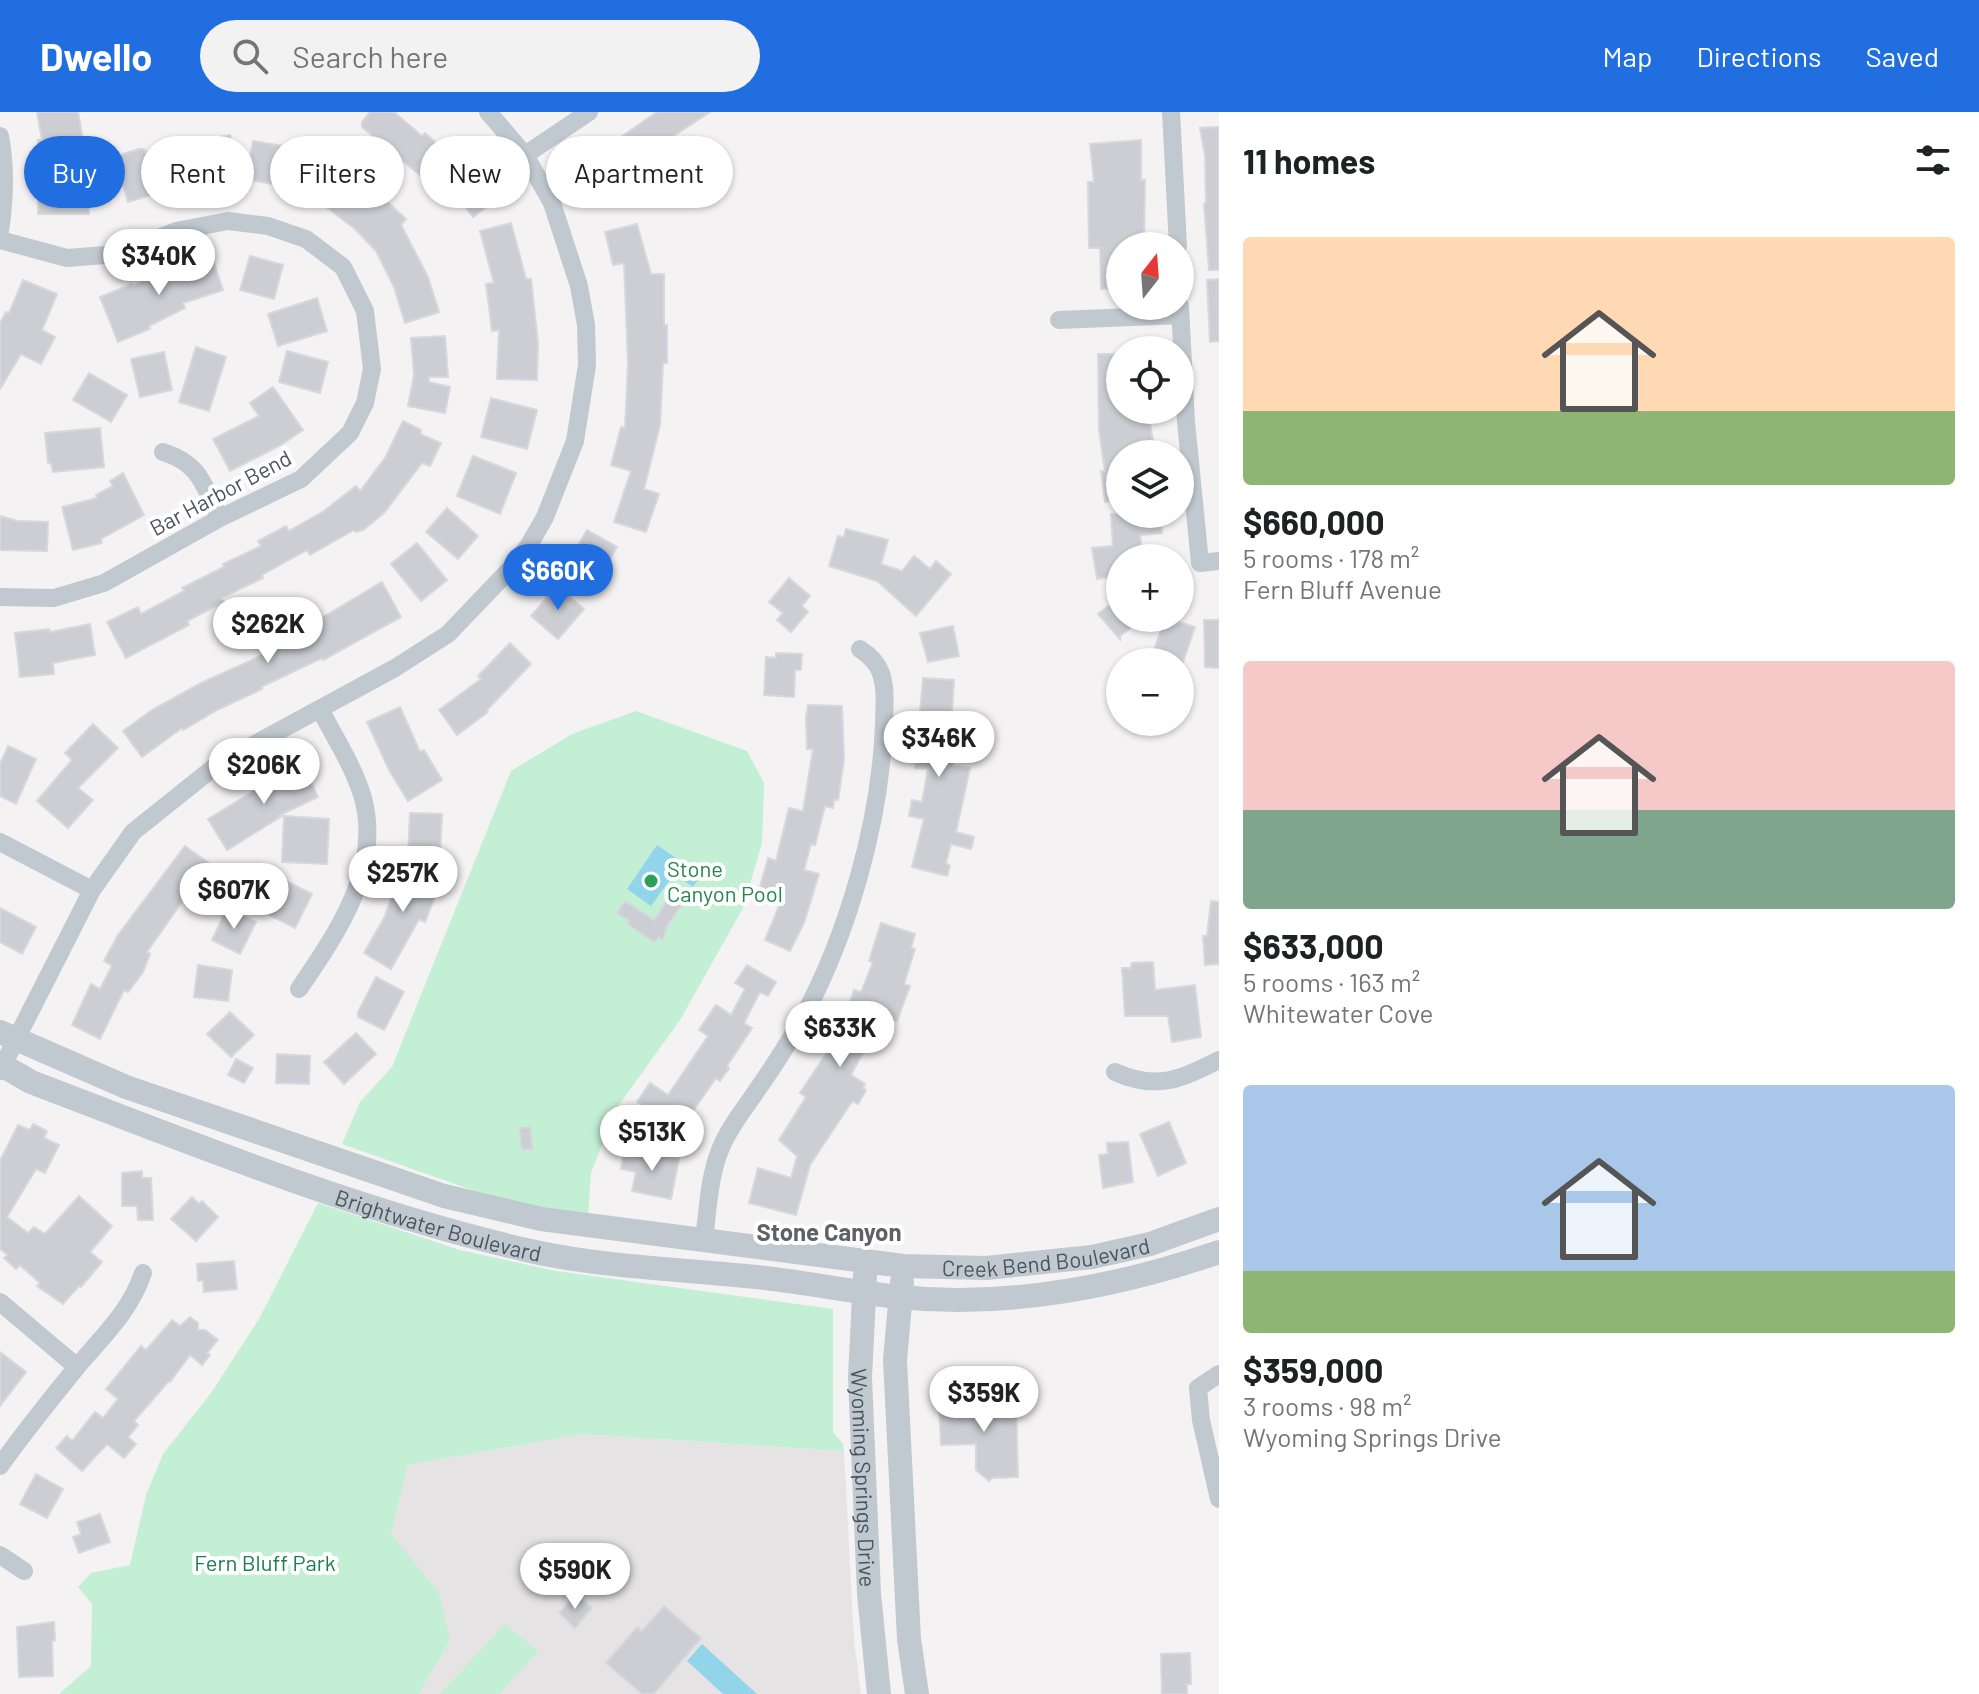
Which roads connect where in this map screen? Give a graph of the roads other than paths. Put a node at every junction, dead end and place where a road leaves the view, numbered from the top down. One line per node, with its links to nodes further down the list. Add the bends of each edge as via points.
1 (488, 112): 5 (street)
2 (589, 112): 6 (street)
3 (1171, 112): 9 (street)
4 (0, 136): 8 (street, via 5,200)
5 (509, 136)
6 (530, 152)
7 (530, 164): 19 (street, via 552,203 586,325 584,393 563,475 529,545 448,634)
8 (0, 231)
9 (1177, 232)
10 (0, 240): 15 (street, Bar Harbor Bend, via 67,258 118,254 176,231 228,221 268,226 306,239 343,267 365,311 372,369 365,403 350,433 301,479)
11 (1106, 316): 12 (street)
12 (1059, 320)
13 (1181, 320): 16 (street, via 1200,563)
14 (163, 452): 15 (street, via 193,467)
15 (220, 518): 17 (street, Bar Harbor Bend, via 104,583 54,598)
16 (1219, 561)
17 (0, 597)
18 (860, 649): 28 (street, via 879,668 884,683 883,744 863,859 813,997 720,1149)
19 (320, 709): 21 (street, via 218,764 155,812 120,847); 22 (street, via 362,796 368,841 358,888)
20 (0, 842): 21 (street)
21 (92, 890): 23 (street)
22 (299, 989)
23 (7, 1036): 25 (street); 28 (street, Brightwater Boulevard, via 126,1087 444,1196 541,1219)
24 (1219, 1060): 26 (street, via 1159,1083)
25 (1, 1067): 33 (street, Brightwater Boulevard, via 240,1162 528,1250)
26 (1115, 1072)
27 (1219, 1219): 31 (street, Creek Bend Boulevard, via 1150,1244 1092,1257 986,1268)
28 (704, 1239): 30 (street, Brightwater Boulevard)
29 (1219, 1252): 34 (street, Creek Bend Boulevard, via 1165,1271 1034,1296)
30 (867, 1262): 31 (street, Creek Bend Boulevard); 33 (street, Wyoming Springs Drive)
31 (903, 1266): 34 (street, Wyoming Springs Drive)
32 (143, 1273): 36 (street, via 117,1323)
33 (864, 1291): 34 (street, Brightwater Boulevard); 42 (street, Wyoming Springs Drive, via 860,1377)
34 (900, 1297): 43 (street, Wyoming Springs Drive, via 895,1360 909,1639)
35 (0, 1302): 36 (street)
36 (77, 1367): 38 (street)
37 (1219, 1374): 39 (street, via 1198,1388)
38 (0, 1466)
39 (1218, 1488)
40 (0, 1555): 41 (street)
41 (24, 1571)
42 (879, 1694)
43 (917, 1694)

